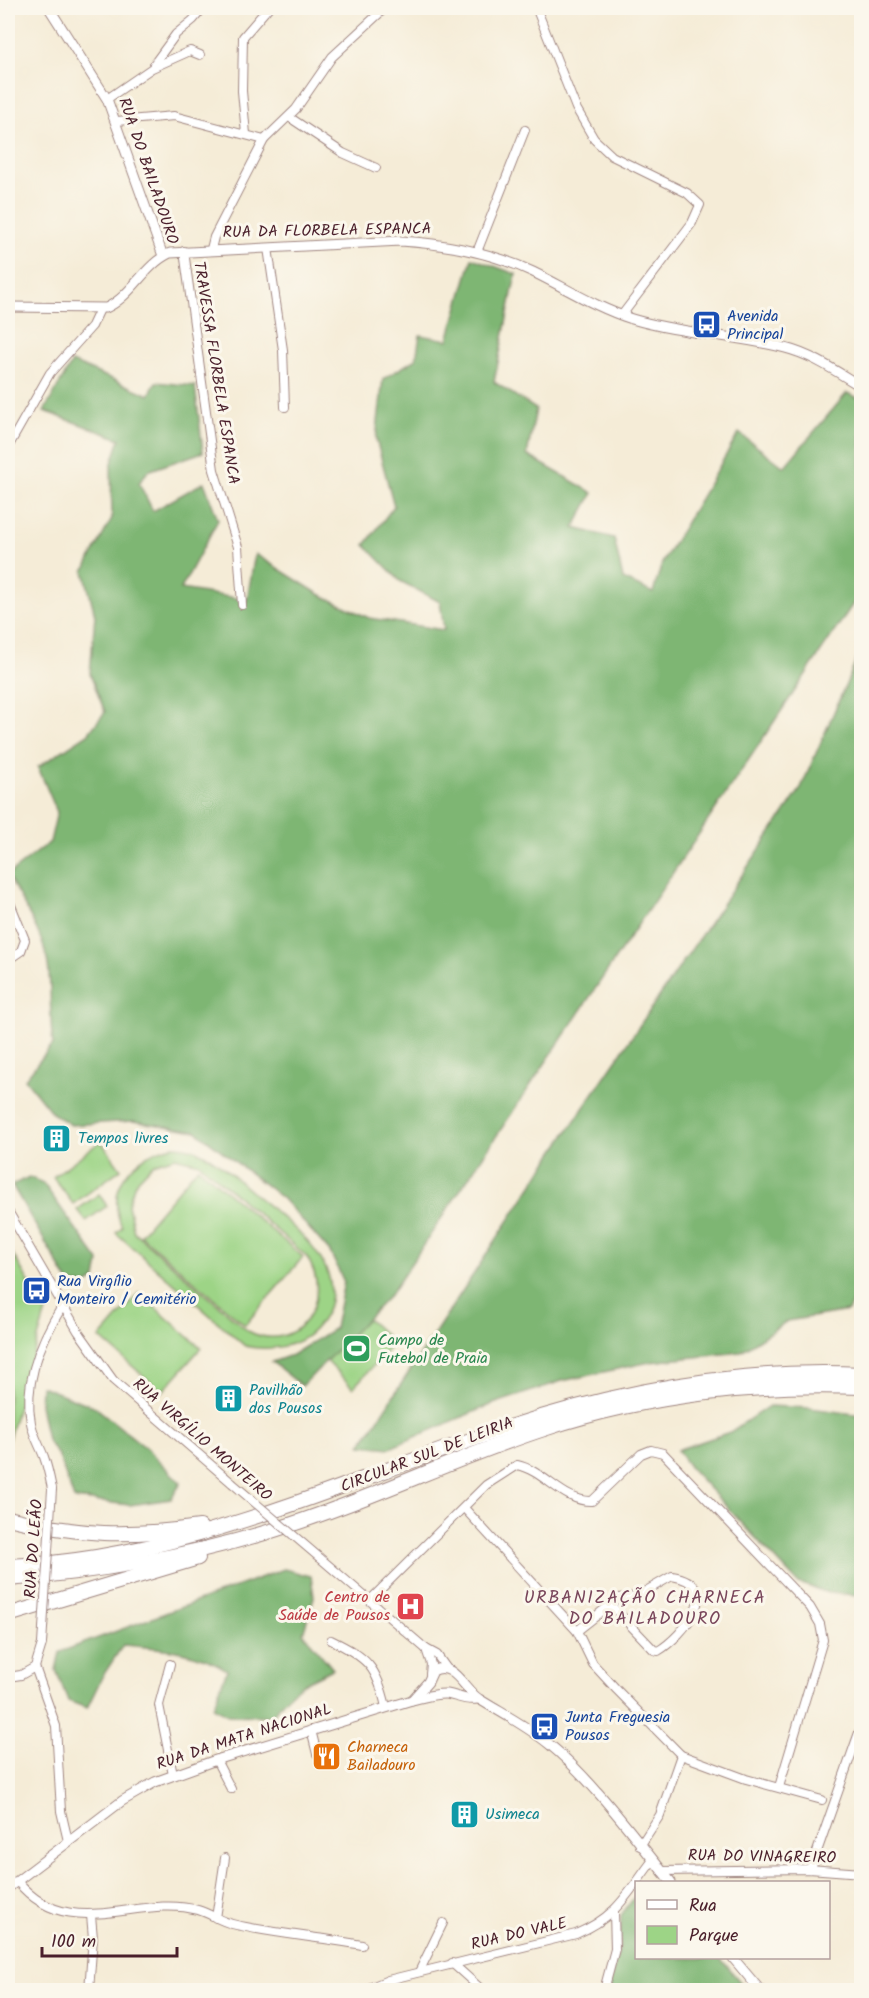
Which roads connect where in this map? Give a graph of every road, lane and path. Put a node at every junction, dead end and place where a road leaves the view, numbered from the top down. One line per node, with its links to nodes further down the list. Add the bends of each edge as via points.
1 (50, 8): 8 (street, RUA DO BAILADOURO)
2 (203, 8): 7 (street, via 176,34)
3 (268, 8): 12 (street, via 243,37)
4 (385, 8): 9 (street, via 332,57)
5 (538, 8): 22 (street, via 576,108 594,139 612,156 687,193 700,205 692,223)
6 (200, 55): 7 (street, via 185,52)
7 (152, 68): 8 (street)
8 (107, 99): 10 (street, RUA DO BAILADOURO)
9 (289, 117): 13 (street); 14 (street, via 343,153)
10 (117, 122): 12 (street, via 174,116); 19 (street, RUA DO BAILADOURO)
11 (525, 130): 18 (street)
12 (246, 134): 13 (street)
13 (264, 140): 16 (street)
14 (376, 168)
15 (268, 248): 16 (street, RUA DA FLORBELA ESPANCA); 18 (street, RUA DA FLORBELA ESPANCA, via 401,241 451,245); 24 (street, via 283,350)
16 (211, 249): 17 (street, RUA DA FLORBELA ESPANCA)
17 (184, 251): 19 (street, RUA DA FLORBELA ESPANCA); 26 (street, TRAVESSA FLORBELA ESPANCA, via 214,470 238,547)
18 (477, 252): 22 (street, RUA DA FLORBELA ESPANCA, via 532,272)
19 (163, 256): 21 (street, RUA DO BAILADOURO, via 118,300)
20 (8, 307): 21 (street)
21 (100, 309): 25 (street, via 92,326 50,373)
22 (622, 315): 23 (street, RUA DA FLORBELA ESPANCA, via 681,332 785,348 820,361)
23 (861, 387)
24 (285, 407)
25 (8, 447)
26 (242, 605)
27 (8, 898): 28 (street, via 24,940 21,951)
28 (8, 960)
29 (8, 1211): 30 (street, RUA VIRGÍLIO MONTEIRO)
30 (63, 1305): 39 (street, RUA VIRGÍLIO MONTEIRO, bridge, via 120,1388); 46 (street, RUA DO LEÃO, bridge, via 39,1352 29,1396 31,1425 45,1458 52,1489 42,1644)
31 (861, 1374): 35 (highway, CIRCULAR SUL DE LEIRIA, via 735,1378 602,1400 492,1432)
32 (861, 1387): 36 (highway, CIRCULAR SUL DE LEIRIA, via 737,1390 619,1409 548,1427 304,1520)
33 (465, 1509): 39 (street); 42 (street); 62 (street, via 486,1485 518,1464 532,1468 580,1501 592,1501 641,1454 651,1450 663,1453 810,1607 820,1624 823,1640)
34 (8, 1518): 35 (highway, via 113,1535)
35 (244, 1521): 37 (highway, CIRCULAR SUL DE LEIRIA, via 123,1552)
36 (248, 1537): 38 (highway, CIRCULAR SUL DE LEIRIA, via 128,1564); 41 (highway, via 236,1546)
37 (8, 1566)
38 (8, 1579)
39 (370, 1600): 44 (street, RUA VIRGÍLIO MONTEIRO)
40 (611, 1605): 40 (street, via 658,1651 694,1617 698,1604 692,1586 672,1576 637,1596 619,1599); 42 (street)
41 (8, 1615)
42 (577, 1631): 59 (street, via 593,1664)
43 (330, 1640): 55 (street, via 374,1670)
44 (426, 1649): 47 (street, RUA VIRGÍLIO MONTEIRO); 50 (street, via 431,1664)
45 (170, 1664): 61 (street, via 159,1705)
46 (35, 1667): 49 (street); 65 (street, via 56,1726 61,1811)
47 (447, 1668): 48 (street, RUA DA MATA NACIONAL); 50 (street, via 436,1669)
48 (454, 1676): 52 (street, via 455,1684); 53 (street, RUA DA MATA NACIONAL)
49 (8, 1677)
50 (429, 1678): 51 (street, via 431,1690); 54 (street)
51 (437, 1694): 52 (street, RUA DA MATA NACIONAL); 54 (street, RUA DA MATA NACIONAL)
52 (447, 1694): 53 (street, RUA DA MATA NACIONAL, via 462,1700)
53 (477, 1699): 66 (street, RUA DA MATA NACIONAL, via 523,1725 562,1754)
54 (412, 1700): 55 (street, RUA DA MATA NACIONAL)
55 (386, 1707): 57 (street, RUA DA MATA NACIONAL)
56 (861, 1724): 69 (street)
57 (311, 1730): 58 (street); 60 (street, RUA DA MATA NACIONAL)
58 (317, 1754)
59 (681, 1755): 62 (street); 66 (street, via 660,1815)
60 (216, 1760): 61 (street, RUA DA MATA NACIONAL); 63 (street)
61 (173, 1774): 65 (street, RUA DA MATA NACIONAL, via 131,1795)
62 (779, 1787): 64 (street)
63 (231, 1789)
64 (822, 1800)
65 (68, 1841): 72 (street, RUA DA MATA NACIONAL)
66 (640, 1846): 68 (street, RUA DA MATA NACIONAL)
67 (225, 1858): 79 (street)
68 (653, 1860): 70 (street, RUA DA MATA NACIONAL); 73 (street, RUA DO VALE)
69 (809, 1869): 70 (street, RUA DO VINAGREIRO); 71 (street, RUA DO VINAGREIRO)
70 (662, 1871): 74 (street, RUA DA MATA NACIONAL)
71 (861, 1873)
72 (17, 1881): 76 (street, RUA DA MATA NACIONAL); 78 (street, via 39,1902)
73 (637, 1881)
74 (670, 1881)
75 (635, 1884): 77 (street, RUA DO VALE)
76 (8, 1888)
77 (614, 1912): 83 (street, RUA DO VALE, via 576,1935); 88 (street, via 615,1949)
78 (91, 1916): 79 (street, via 175,1906); 85 (street)
79 (216, 1918): 81 (street, via 255,1929)
80 (443, 1923): 84 (street)
81 (362, 1945)
82 (734, 1959): 89 (street)
83 (452, 1963): 84 (street, RUA DO VALE); 87 (street)
84 (419, 1972): 86 (street, RUA DO VALE)
85 (89, 1990)
86 (364, 1990)
87 (482, 1990)
88 (604, 1990)
89 (760, 1990)

